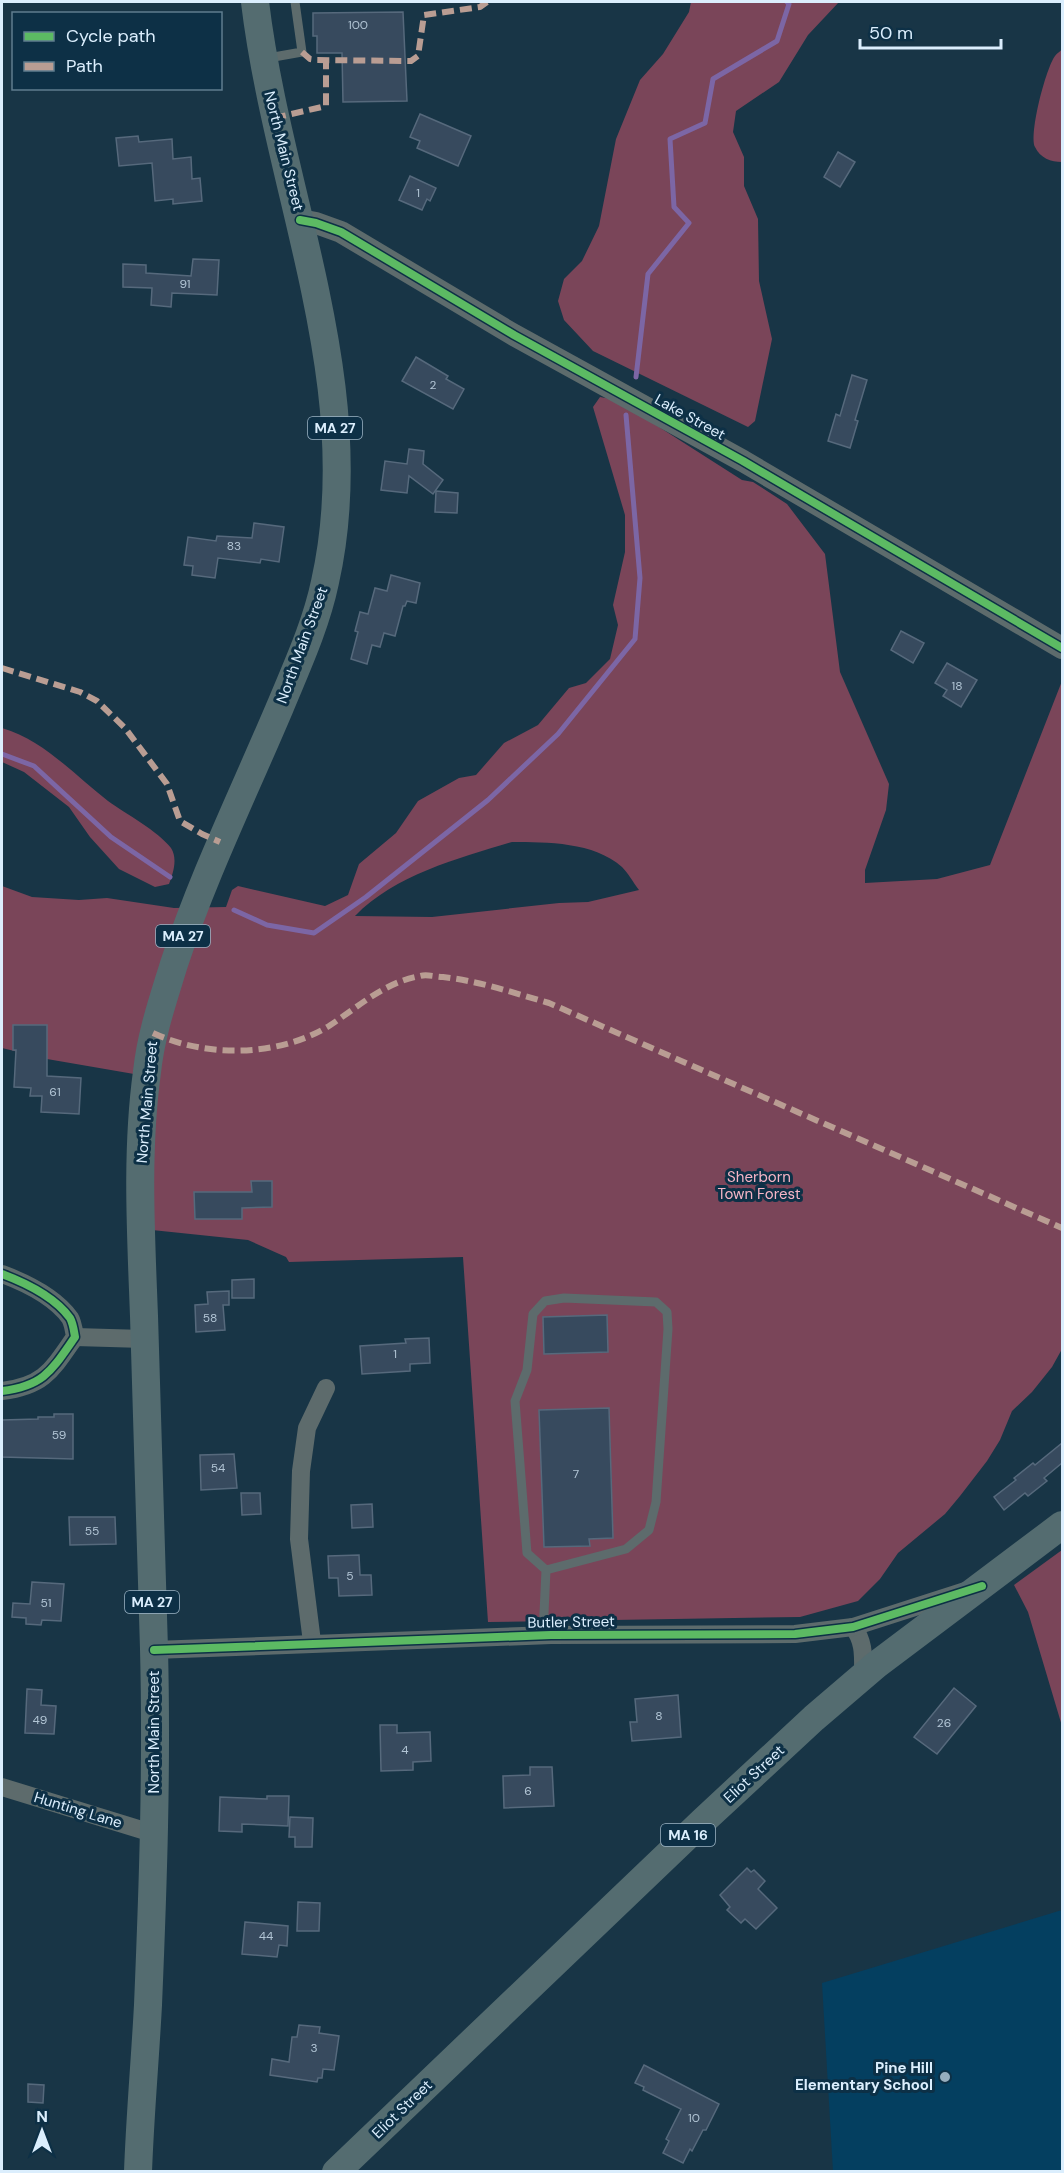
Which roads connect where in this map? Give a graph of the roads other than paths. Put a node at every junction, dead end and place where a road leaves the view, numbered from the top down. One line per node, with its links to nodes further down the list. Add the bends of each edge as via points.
1 (255, 2): 3 (main road, North Main Street / MA 27)
2 (295, 2): 3 (lane, via 302,52)
3 (263, 59): 4 (main road, North Main Street / MA 27)
4 (300, 220): 5 (street, Lake Street, via 341,232); 8 (main road, North Main Street / MA 27, via 318,301 333,411 337,481 333,540 325,585 308,638 187,925 153,1033 140,1150)
5 (1062, 648)
6 (2, 1274): 7 (street, via 28,1284 52,1300 71,1320)
7 (75, 1337): 8 (street); 10 (street, via 56,1365 38,1382 23,1389)
8 (144, 1340): 17 (main road, North Main Street / MA 27)
9 (326, 1388): 16 (street, via 307,1428 301,1471 299,1539)
10 (2, 1391)
11 (1062, 1525): 13 (main road, Eliot Street / MA 16)
12 (546, 1570): 12 (lane, via 626,1549 649,1530 656,1502 668,1329 667,1312 656,1302 564,1298 545,1301 532,1314 527,1370 515,1401 527,1553); 15 (lane)
13 (982, 1586): 14 (street, Butler Street); 18 (main road, Eliot Street / MA 16)
14 (853, 1627): 15 (street, Butler Street, via 795,1634); 18 (street, via 863,1647)
15 (543, 1635): 16 (street, Butler Street)
16 (312, 1642): 17 (street, Butler Street)
17 (154, 1650): 20 (main road, North Main Street / MA 27)
18 (863, 1676): 22 (main road, Eliot Street / MA 16, via 703,1821)
19 (2, 1787): 20 (street, Hunting Lane)
20 (155, 1834): 21 (main road, North Main Street / MA 27)
21 (138, 2172)
22 (336, 2172)

